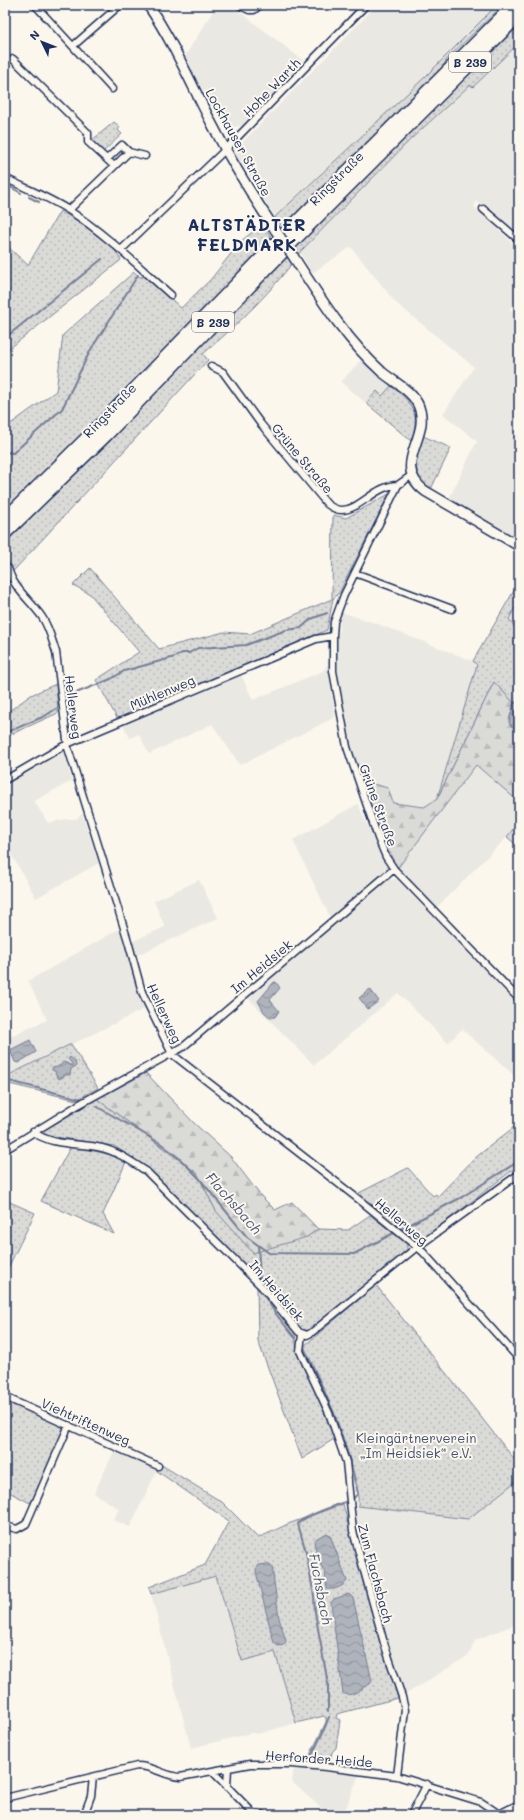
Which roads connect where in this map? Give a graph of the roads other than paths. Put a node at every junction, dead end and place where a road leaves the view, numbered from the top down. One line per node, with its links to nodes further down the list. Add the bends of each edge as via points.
1 (36, 5): 9 (street)
2 (120, 5): 9 (street)
3 (148, 5): 12 (street, Lockhauser Straße, via 167,33)
4 (239, 5): 5 (street, via 249,10 254,10)
5 (260, 5)
6 (366, 5): 12 (street, Hohe Warth)
7 (514, 5): 26 (highway, Ringstraße / B 239)
8 (519, 15): 27 (highway, Ringstraße / B 239, via 296,238 106,435)
9 (73, 46): 11 (street)
10 (13, 59): 15 (street, via 88,133 88,142)
11 (112, 89)
12 (225, 150): 21 (street, Hohe Warth); 24 (street, Lockhauser Straße, bridge, via 247,188 323,302 359,348 417,403 421,425 412,454)
13 (128, 152): 14 (street); 15 (street, via 122,145); 16 (street)
14 (145, 156)
15 (107, 160): 16 (street)
16 (114, 166): 19 (street)
17 (5, 178): 19 (street)
18 (483, 209): 20 (street)
19 (69, 210): 21 (street)
20 (519, 240)
21 (120, 250): 22 (street)
22 (171, 295)
23 (212, 366): 25 (street, Grüne Straße, via 223,372 260,423 327,504 336,510 350,509 384,487)
24 (412, 475): 25 (street, Grüne Straße); 28 (street, via 425,491)
25 (398, 486): 30 (street, Grüne Straße)
26 (5, 519)
27 (5, 533)
28 (519, 546)
29 (8, 568): 33 (street, Hellerweg, via 14,584 42,616 53,640)
30 (355, 572): 31 (street); 32 (street, Grüne Straße, via 337,610)
31 (452, 608)
32 (332, 636): 33 (street, Mühlenweg, via 316,639); 35 (street, Grüne Straße, via 333,671 347,747 378,838)
33 (67, 744): 34 (street, Mühlenweg); 37 (street, Hellerweg, via 142,992)
34 (5, 780)
35 (394, 869): 36 (street, Grüne Straße); 37 (street, Im Heidsiek)
36 (519, 999)
37 (172, 1054): 38 (street, Im Heidsiek); 41 (street, Hellerweg)
38 (33, 1132): 39 (street, Im Heidsiek); 42 (street, Im Heidsiek, via 52,1141 104,1149 126,1158 146,1172 262,1287)
39 (5, 1150)
40 (519, 1174): 41 (street, Im Heidsiek)
41 (417, 1247): 42 (street, Im Heidsiek, via 311,1334); 43 (street, Hellerweg)
42 (302, 1334): 50 (street, Zum Flachsbach, via 300,1351 329,1413 348,1472 353,1531 405,1710)
43 (519, 1358)
44 (5, 1397): 45 (street, Viehtriftenweg)
45 (68, 1425): 46 (street, Viehtriftenweg); 47 (street, via 26,1524 17,1529)
46 (158, 1466)
47 (5, 1526)
48 (228, 1768): 49 (street, Herforder Heide); 50 (street, Herforder Heide, via 250,1764 292,1764); 53 (street)
49 (213, 1772): 51 (street, Herforder Heide, via 175,1777 154,1768 137,1766); 53 (street)
50 (397, 1776): 52 (street, Herforder Heide)
51 (93, 1777): 54 (street, Herforder Heide); 58 (street, via 91,1796)
52 (427, 1784): 57 (street, Herforder Heide, via 481,1802); 60 (street)
53 (227, 1787): 56 (street)
54 (5, 1798)
55 (519, 1804): 57 (street)
56 (253, 1814): 59 (street)
57 (498, 1814)
58 (84, 1815)
59 (264, 1815)
60 (411, 1815)

